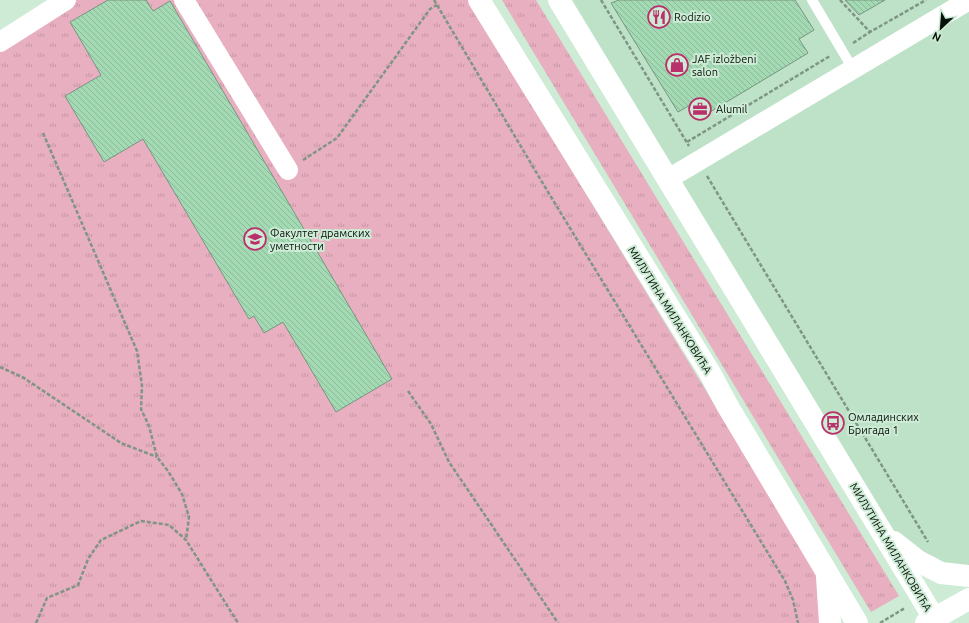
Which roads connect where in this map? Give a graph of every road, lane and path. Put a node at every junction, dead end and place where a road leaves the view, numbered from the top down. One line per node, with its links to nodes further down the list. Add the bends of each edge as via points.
1 (66, 0): 13 (street)
2 (184, 0): 19 (street)
3 (434, 0): 11 (path)
4 (479, 0): 27 (street, МИЛУТИНА МИЛАНКОВИЋА, via 710,373)
5 (559, 0): 20 (street, МИЛУТИНА МИЛАНКОВИЋА)
6 (601, 0): 17 (path)
7 (812, 0): 14 (lane)
8 (840, 0): 12 (path)
9 (926, 0): 12 (path)
10 (969, 0): 15 (street)
11 (437, 5): 19 (path, via 430,9 337,138); 34 (path, via 785,581 793,600)
12 (870, 32): 14 (path)
13 (0, 42)
14 (842, 49): 15 (lane); 17 (path)
15 (853, 69): 18 (street)
16 (43, 133): 23 (path, via 137,352 142,386 141,409 149,426)
17 (687, 142): 18 (path)
18 (698, 161): 20 (street); 26 (path)
19 (288, 170)
20 (668, 179): 24 (street, МИЛУТИНА МИЛАНКОВИЋА)
21 (0, 367): 23 (path, via 24,378 120,444)
22 (408, 391): 33 (path, via 431,424 449,462)
23 (157, 457): 25 (path, via 182,494 189,517)
24 (882, 532): 28 (street, via 918,561 941,573); 30 (street, МИЛУТИНА МИЛАНКОВИЋА)
25 (186, 540): 31 (path, via 169,525 141,521 101,540 88,559 78,585 47,598); 32 (path)
26 (930, 546)
27 (827, 574): 35 (street); 36 (street, МИЛУТИНА МИЛАНКОВИЋА)
28 (969, 576)
29 (969, 598): 30 (street)
30 (932, 621)
31 (36, 623)
32 (238, 623)
33 (558, 623)
34 (798, 623)
35 (830, 623)
36 (857, 623)

